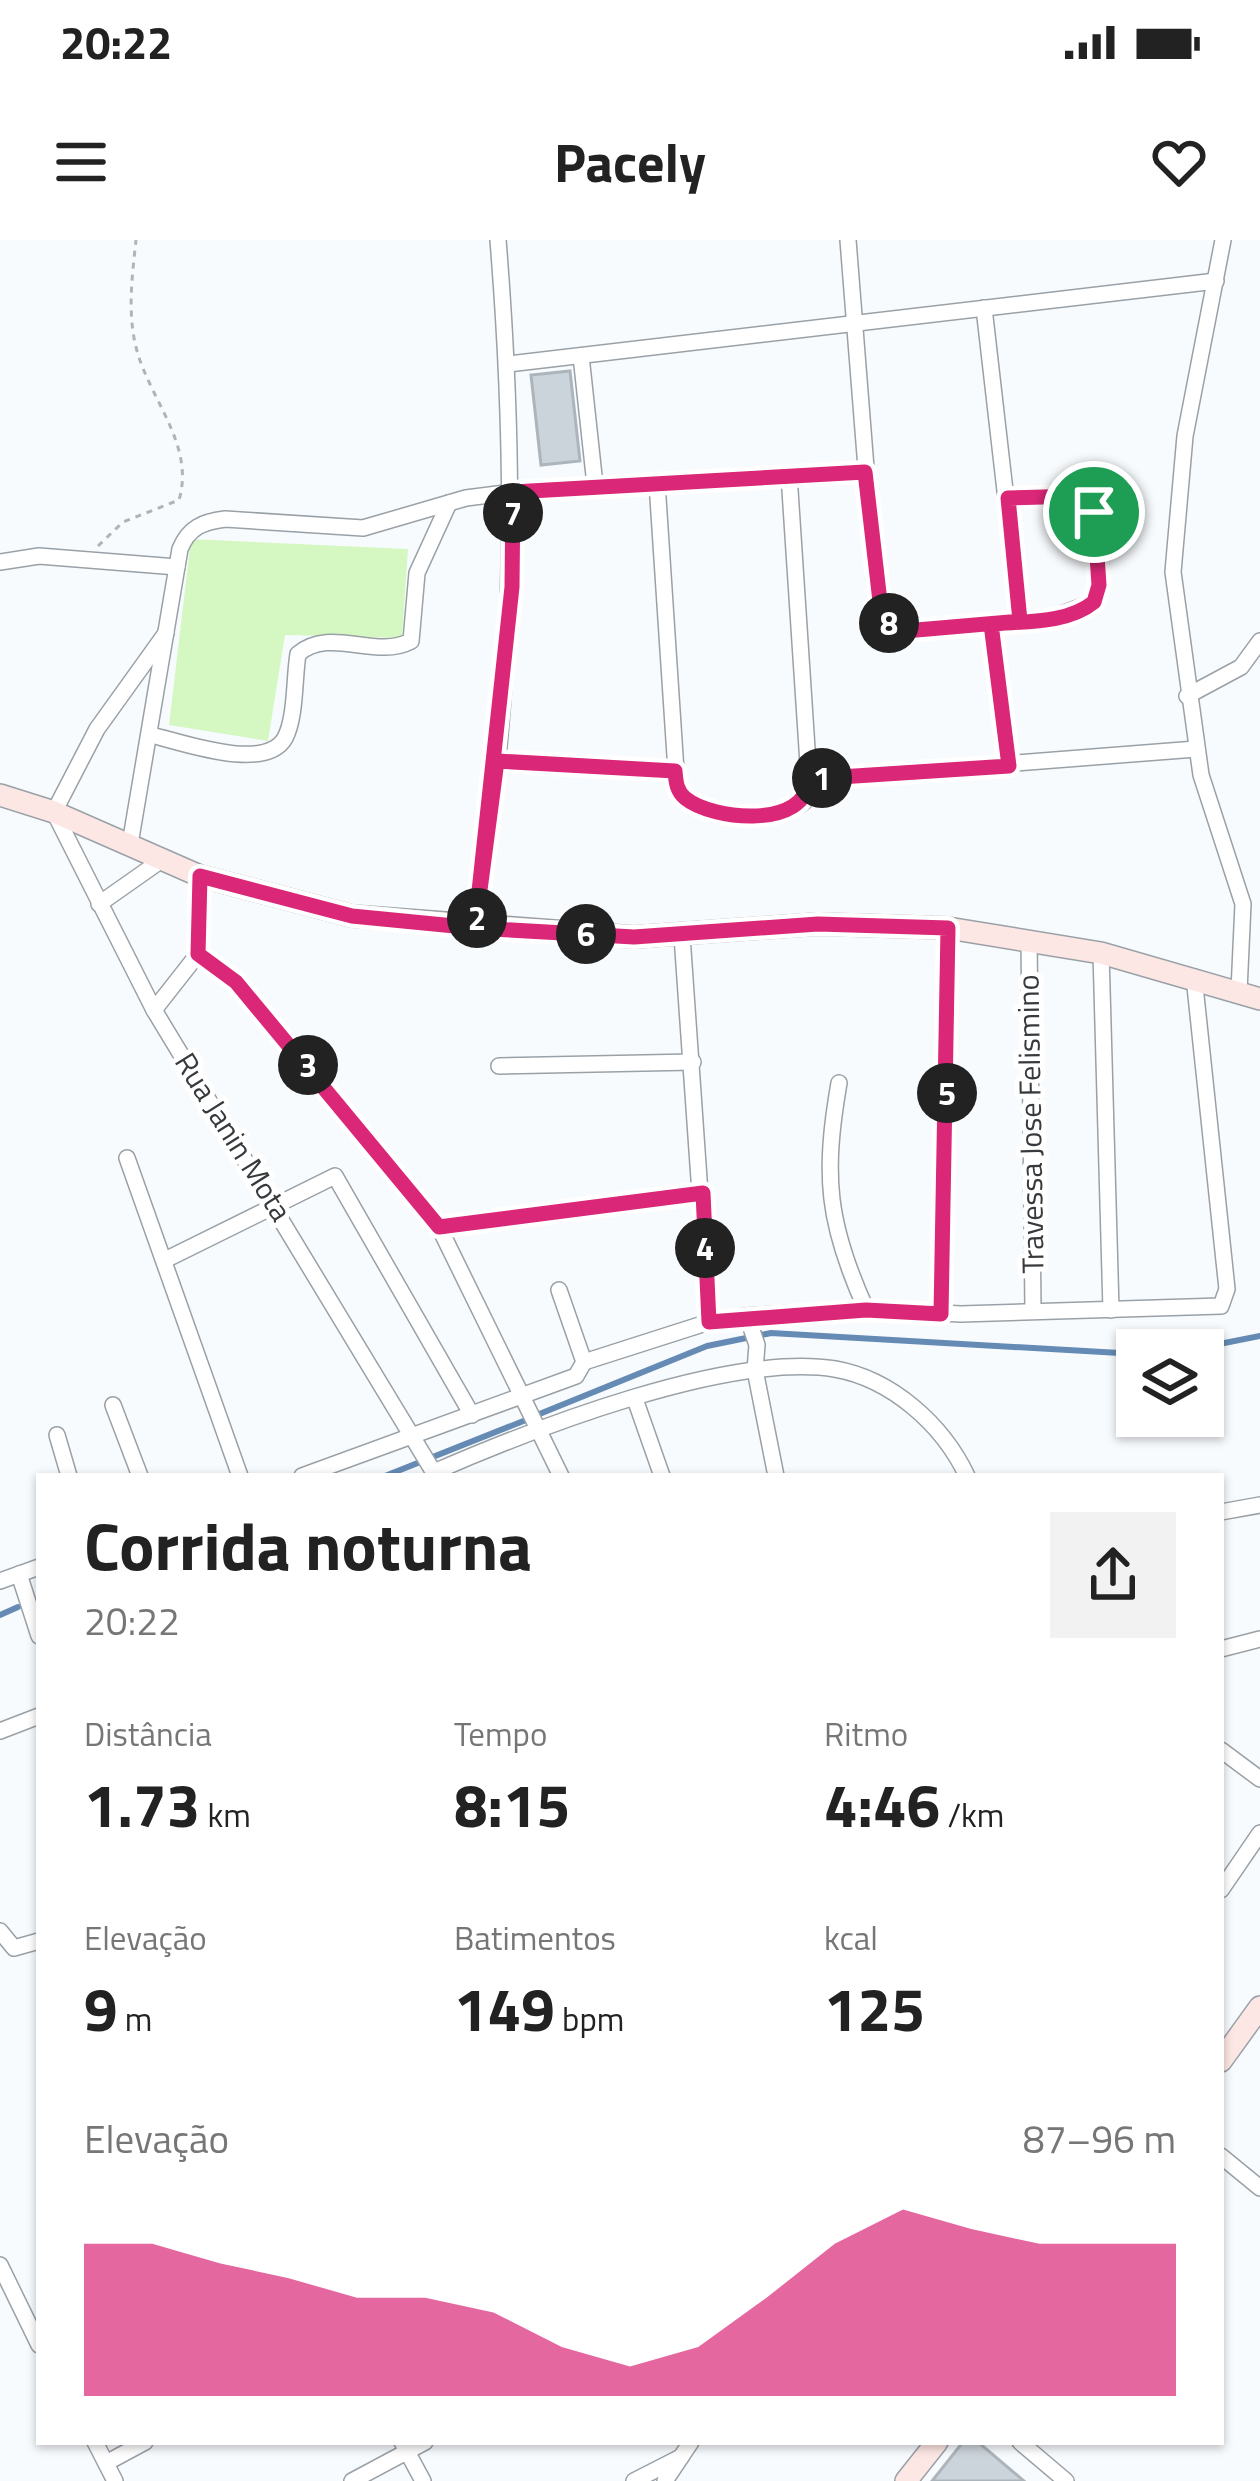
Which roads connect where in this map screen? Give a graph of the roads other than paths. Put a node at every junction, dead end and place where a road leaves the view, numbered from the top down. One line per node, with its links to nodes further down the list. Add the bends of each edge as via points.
1 (498, 240): 8 (street)
2 (848, 240): 6 (street)
3 (1223, 240): 4 (street)
4 (1216, 281): 5 (street); 22 (street, via 1175,513)
5 (984, 308): 6 (street); 14 (street)
6 (855, 322): 7 (street); 9 (street)
7 (581, 356): 8 (street); 12 (street)
8 (508, 364): 13 (street)
9 (865, 472): 10 (street); 19 (street, via 886,620 905,631)
10 (789, 475): 11 (street); 28 (street)
11 (657, 483): 12 (street); 27 (street)
12 (595, 485): 13 (street)
13 (513, 492): 15 (street); 25 (street)
14 (1008, 498): 18 (street); 18 (street, via 1079,496 1095,519 1094,602)
15 (449, 503): 17 (street, via 364,528 211,521 187,535); 23 (street, via 417,573 411,641 304,648 287,735 275,748 248,756)
16 (0, 562): 17 (street, via 20,556)
17 (177, 568): 20 (street)
18 (1020, 621): 19 (street)
19 (991, 624): 26 (street)
20 (168, 631): 23 (street); 30 (street, via 97,729)
21 (1260, 641): 22 (street, via 1241,668)
22 (1187, 695): 24 (street)
23 (152, 735): 31 (street)
24 (1196, 749): 26 (street); 35 (street)
25 (497, 761): 27 (street); 37 (street)
26 (1009, 766): 28 (street)
27 (675, 771): 28 (street, via 690,801 756,814 797,808)
28 (809, 779)
29 (0, 795): 30 (street)
30 (54, 812): 31 (street); 36 (street, Rua Janin Mota)
31 (130, 844): 32 (street)
32 (163, 859): 33 (street); 36 (street)
33 (200, 876): 37 (street, via 352,916); 42 (street)
34 (1260, 883): 35 (street)
35 (1239, 885): 44 (street)
36 (99, 904): 45 (street, Rua Janin Mota)
37 (475, 928): 39 (street)
38 (948, 928): 39 (street, via 818,924); 40 (street); 58 (street)
39 (682, 937): 46 (street)
40 (1029, 939): 41 (street); 56 (street, Travessa Jose Felismino)
41 (1101, 953): 43 (street); 57 (street)
42 (198, 954): 45 (street); 52 (street, via 236,982)
43 (1194, 977): 44 (street); 57 (street, via 1227,1289 1213,1310)
44 (1250, 995)
45 (154, 1010): 51 (street, Rua Janin Mota)
46 (693, 1062): 47 (street); 50 (street)
47 (499, 1066)
48 (839, 1084): 55 (street, via 828,1192)
49 (127, 1158): 53 (street)
50 (703, 1193): 52 (street); 59 (street)
51 (274, 1202): 53 (street); 66 (street, via 325,1177 340,1180); 69 (street, Rua Janin Mota)
52 (439, 1227): 63 (street)
53 (165, 1260): 73 (street)
54 (559, 1290): 61 (street)
55 (866, 1310): 58 (street); 60 (street)
56 (1034, 1310): 57 (street); 58 (street)
57 (1111, 1310)
58 (941, 1314)
59 (709, 1322): 60 (street); 61 (street)
60 (753, 1330): 62 (street)
61 (580, 1369): 63 (street)
62 (755, 1370): 64 (street); 77 (street); 78 (street, via 834,1369 884,1385 917,1410)
63 (525, 1396): 66 (street); 67 (street)
64 (635, 1399): 67 (street); 76 (street)
65 (113, 1405): 72 (street)
66 (472, 1415): 69 (street)
67 (540, 1426): 70 (street); 75 (street)
68 (57, 1435): 71 (street)
69 (413, 1435): 70 (street, Rua Janin Mota); 74 (street)
70 (431, 1467)
71 (67, 1473)
72 (139, 1473)
73 (239, 1473)
74 (311, 1473)
75 (561, 1473)
76 (661, 1473)
77 (775, 1473)
78 (965, 1473)
79 (1260, 1505): 80 (street)
80 (1224, 1511)
81 (36, 1569): 82 (street)
82 (19, 1574): 83 (street); 84 (street)
83 (0, 1581)
84 (36, 1627)
85 (1260, 1639): 86 (street)
86 (1224, 1648)
87 (36, 1717): 88 (street)
88 (0, 1732)
89 (1224, 1752): 90 (street)
90 (1260, 1779)
91 (1260, 1834): 92 (street)
92 (1224, 1886)
93 (0, 1931): 94 (street, via 14,1948)
94 (36, 1942)
95 (1260, 2007): 96 (street)
96 (1224, 2057)
97 (1224, 2158): 98 (street)
98 (1260, 2188)
99 (0, 2265): 100 (street)
100 (31, 2313)
101 (97, 2445): 108 (street)
102 (139, 2445): 108 (street)
103 (689, 2445): 107 (street)
104 (935, 2445): 114 (street)
105 (1024, 2445): 115 (street)
106 (405, 2447): 110 (street); 111 (street)
107 (681, 2457): 112 (street); 113 (street)
108 (106, 2463): 109 (street)
109 (115, 2481)
110 (352, 2481)
111 (423, 2481)
112 (634, 2481)
113 (665, 2481)
114 (906, 2481)
115 (1066, 2481)

